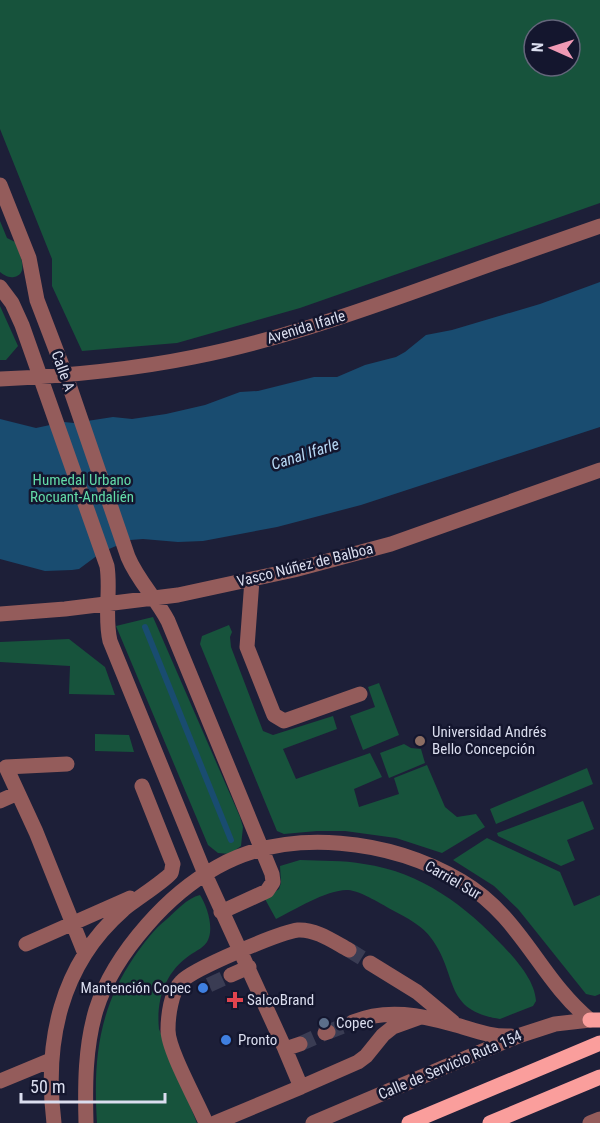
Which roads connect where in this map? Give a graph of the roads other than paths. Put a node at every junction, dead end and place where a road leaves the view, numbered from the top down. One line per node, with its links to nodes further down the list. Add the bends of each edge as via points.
1 (0, 185): 3 (street, Calle A, via 29,258)
2 (600, 225): 5 (street, Avenida Ifarle, via 287,334 195,357)
3 (33, 279): 4 (street, via 19,288); 5 (street, Calle A)
4 (1, 288): 6 (street, Calle A, via 22,324)
5 (66, 376): 6 (street, Avenida Ifarle); 10 (street, Calle A, via 128,557 137,577)
6 (41, 377): 7 (street, Avenida Ifarle); 11 (street, Calle A, via 105,560)
7 (0, 379)
8 (600, 470): 9 (street, Vasco Núñez de Balboa, via 391,544)
9 (252, 579): 10 (street, Vasco Núñez de Balboa); 13 (street, via 247,647 274,715 284,721)
10 (154, 598): 11 (street, Vasco Núñez de Balboa); 19 (street, via 168,621)
11 (108, 604): 12 (street, Vasco Núñez de Balboa); 20 (street, via 110,641)
12 (0, 614)
13 (360, 694)
14 (67, 765): 15 (street)
15 (3, 767): 17 (street)
16 (142, 786): 21 (street, via 173,864 171,874)
17 (18, 793): 18 (street); 23 (street)
18 (0, 801)
19 (263, 850): 20 (street, Carriel Sur); 22 (street, via 272,874 271,888); 32 (street, Carriel Sur, via 307,843 353,844 397,853 440,870 463,882 500,911 576,1008)
20 (205, 874): 22 (street); 45 (street, Carriel Sur, via 169,902 138,935 103,992 88,1046)
21 (151, 888): 23 (street); 27 (street, via 113,919)
22 (221, 912): 26 (street)
23 (73, 923): 24 (street); 27 (street)
24 (26, 944)
25 (349, 950): 26 (street, via 323,936 299,930)
26 (239, 951): 29 (street); 46 (street, via 183,980 169,1013 170,1043)
27 (85, 954): 39 (street, via 59,1013)
28 (370, 963): 34 (street, via 417,992)
29 (249, 967): 30 (street); 38 (street)
30 (231, 975)
31 (423, 1017): 33 (street, via 377,1014); 34 (street); 42 (street, via 393,1027 358,1062)
32 (595, 1020): 35 (street, Calle de Servicio Ruta 154, via 555,1023)
33 (353, 1022)
34 (458, 1026): 35 (street, via 487,1035)
35 (518, 1036): 48 (street, Calle de Servicio Ruta 154)
36 (600, 1042): 49 (main road)
37 (300, 1044): 38 (street)
38 (285, 1050): 42 (street)
39 (51, 1060): 41 (street); 44 (street)
40 (600, 1077): 50 (main road)
41 (0, 1081)
42 (301, 1087): 47 (street)
43 (600, 1119): 51 (street)
44 (54, 1123)
45 (86, 1123)
46 (206, 1123)
47 (215, 1123)
48 (313, 1123)
49 (409, 1123)
50 (490, 1123)
51 (590, 1123)

